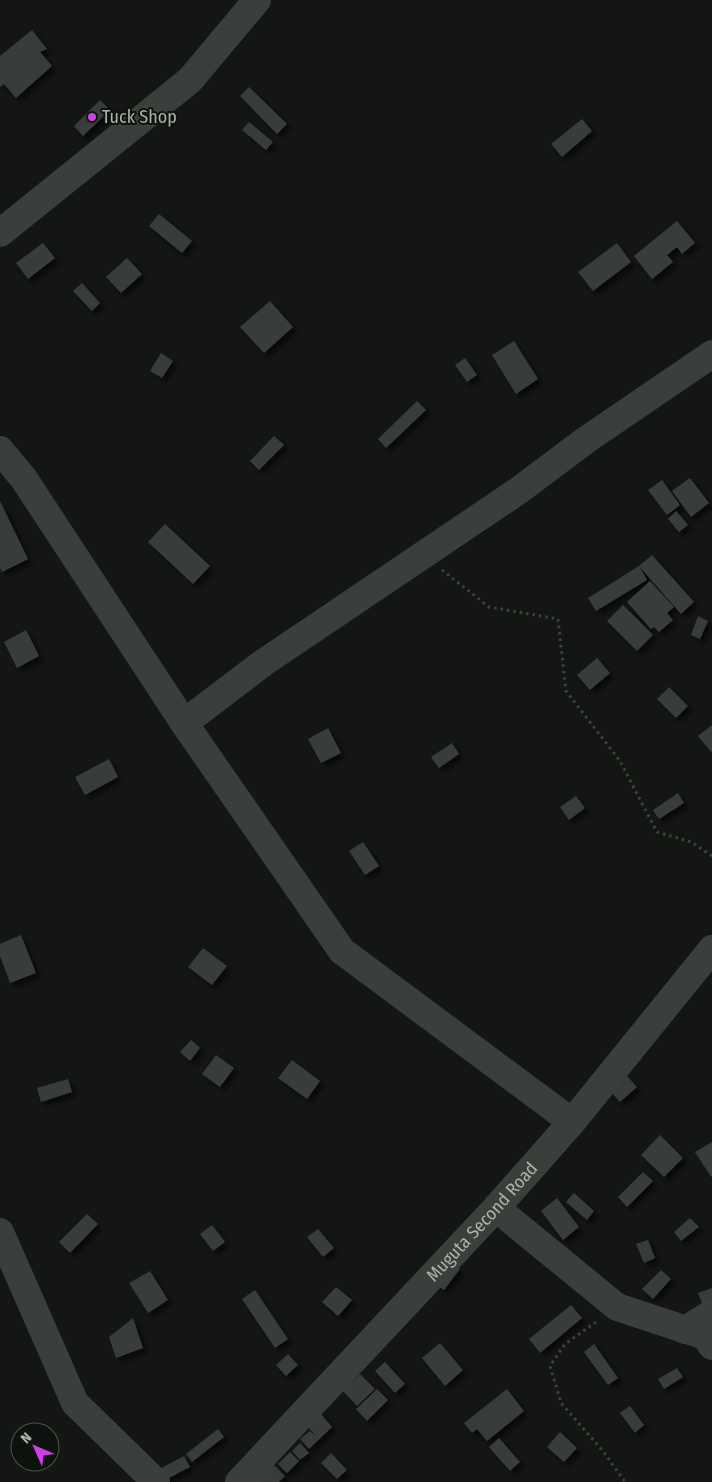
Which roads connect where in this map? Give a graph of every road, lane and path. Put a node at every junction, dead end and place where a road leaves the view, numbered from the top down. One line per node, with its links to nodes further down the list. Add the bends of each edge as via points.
1 (257, 0): 2 (street, via 190,80)
2 (0, 233)
3 (712, 354): 5 (street)
4 (0, 450): 6 (street, via 24,479)
5 (424, 555): 6 (street, via 263,663); 7 (path, via 489,607 558,619 566,691 620,761 657,832 691,842)
6 (184, 723): 9 (street, via 342,951)
7 (712, 856)
8 (712, 949): 9 (street, Muguta Second Road)
9 (572, 1122): 10 (street, Muguta Second Road)
10 (496, 1208): 12 (street); 17 (street, Muguta Second Road)
11 (0, 1232): 16 (street, via 75,1403)
12 (617, 1307): 14 (street); 18 (path, via 565,1344 550,1366 561,1403)
13 (712, 1313): 14 (street)
14 (685, 1330): 15 (street, via 705,1336)
15 (712, 1346)
16 (156, 1482)
17 (239, 1482)
18 (625, 1482)

